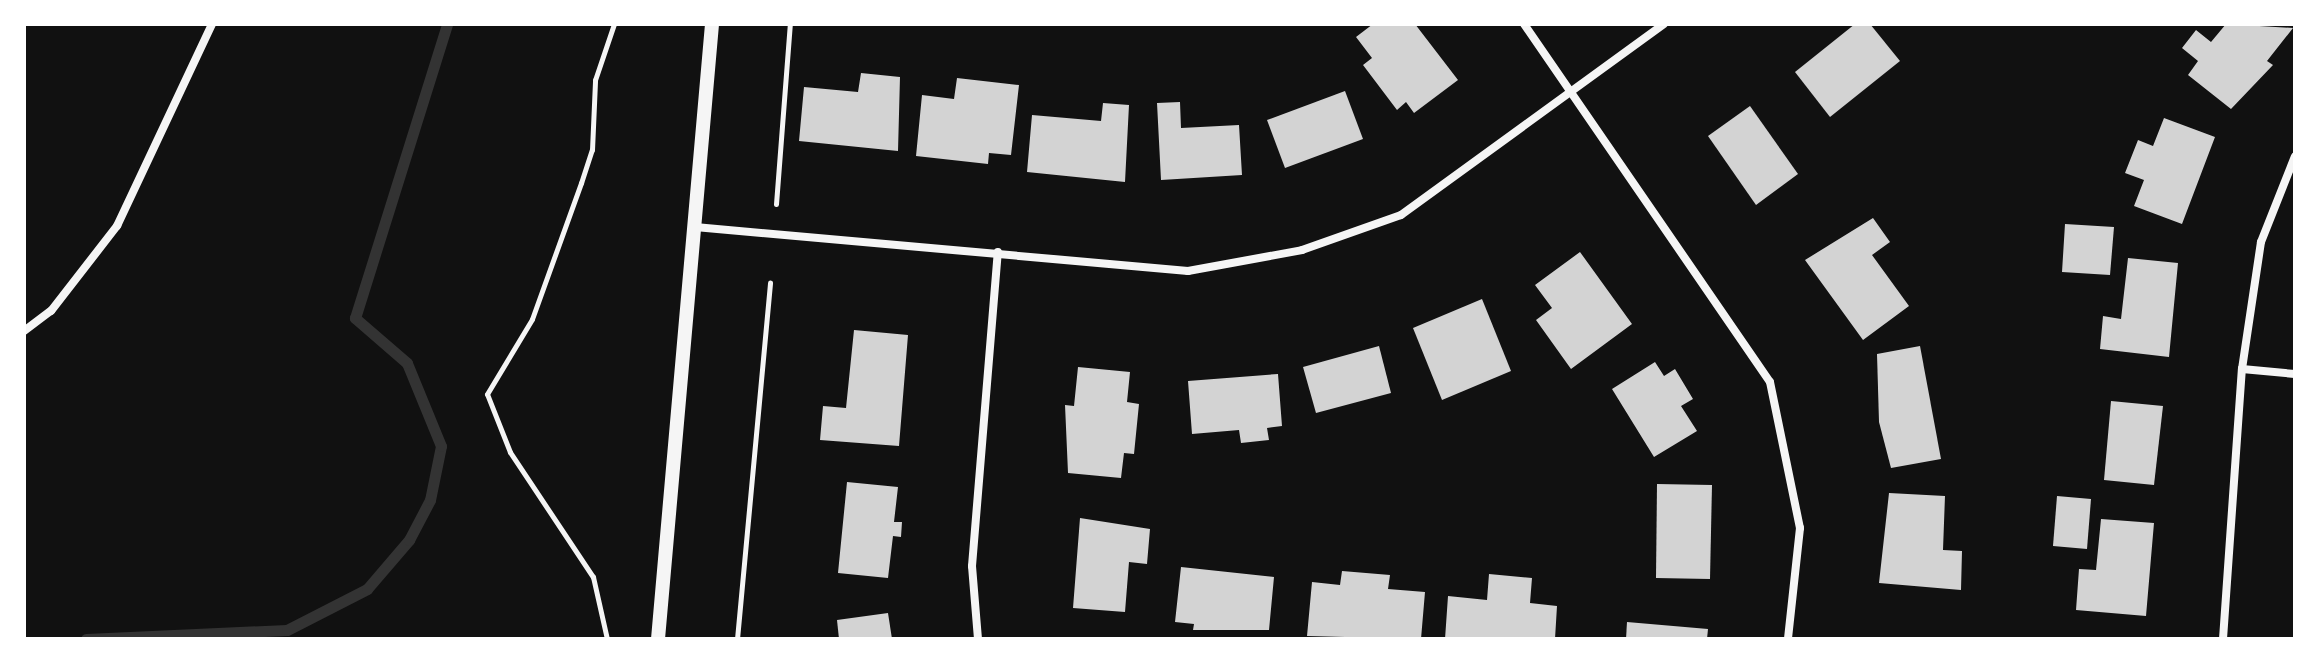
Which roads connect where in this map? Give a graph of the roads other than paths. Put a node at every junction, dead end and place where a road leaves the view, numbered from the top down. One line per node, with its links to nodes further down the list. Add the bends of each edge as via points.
1 (212, 24): 9 (street, via 117,226 51,311)
2 (712, 24): 7 (street)
3 (1524, 24): 5 (street)
4 (1664, 24): 5 (street)
5 (1571, 94): 8 (street, via 1401,215 1302,250 1188,271); 14 (street, via 1770,382 1800,528)
6 (2295, 156): 10 (street, via 2261,242)
7 (695, 227): 8 (street); 12 (street)
8 (998, 252): 13 (street, via 972,566)
9 (24, 331)
10 (2242, 369): 11 (street); 15 (street)
11 (2295, 374)
12 (658, 639)
13 (978, 639)
14 (1788, 639)
15 (2223, 639)

